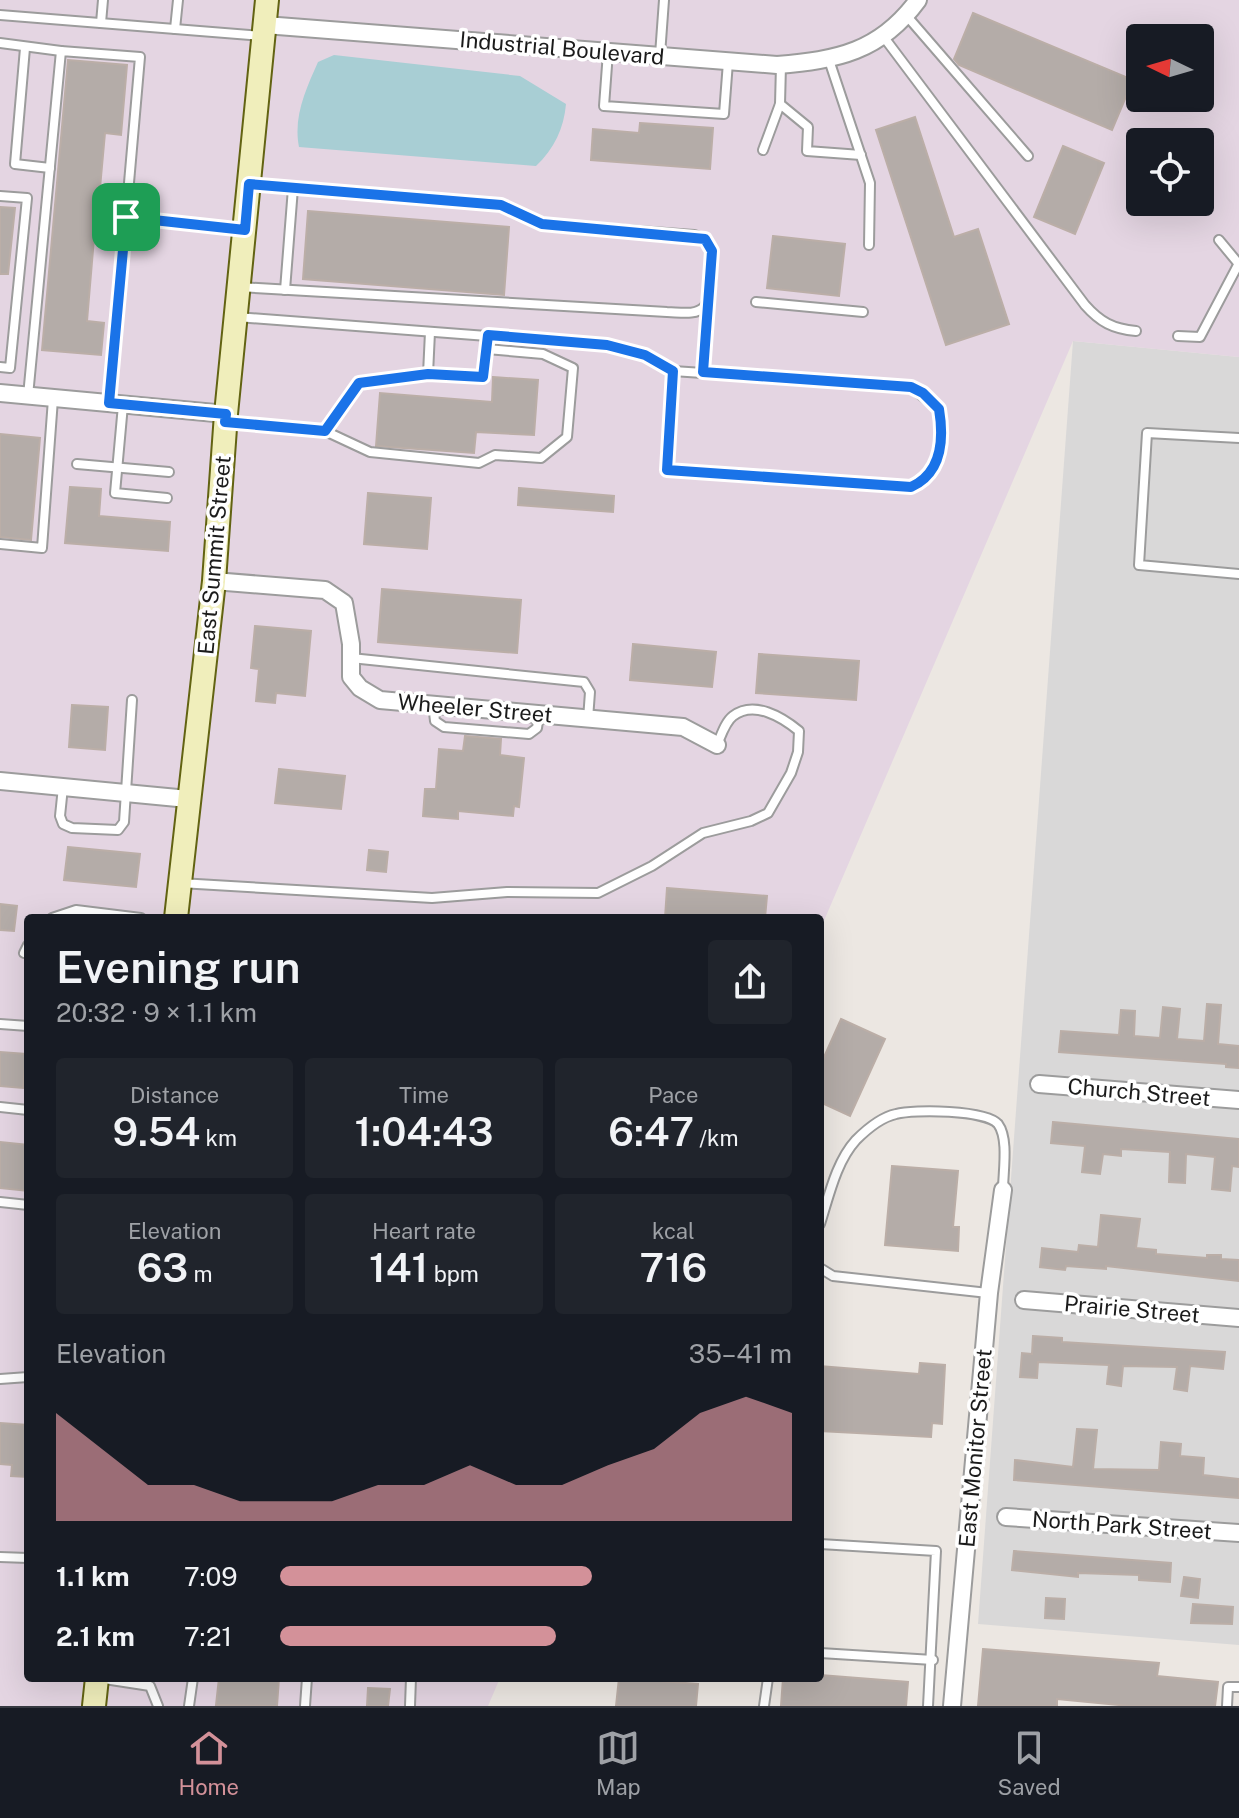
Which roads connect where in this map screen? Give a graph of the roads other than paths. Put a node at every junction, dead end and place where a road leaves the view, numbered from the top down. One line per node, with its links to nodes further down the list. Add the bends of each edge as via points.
1 (103, 0): 8 (lane)
2 (178, 0): 9 (lane)
3 (267, 0): 10 (street, East Summit Street)
4 (664, 0): 16 (lane)
5 (918, 0): 6 (street, Industrial Boulevard)
6 (905, 14): 11 (street, Industrial Boulevard); 23 (lane)
7 (0, 15): 8 (lane)
8 (101, 23): 9 (lane)
9 (175, 29): 10 (lane)
10 (265, 30): 15 (street, Industrial Boulevard); 25 (street, East Summit Street)
11 (882, 35): 17 (street, Industrial Boulevard, via 858,52); 39 (lane, via 1097,319)
12 (0, 43): 13 (lane)
13 (25, 48): 14 (lane); 24 (lane, via 15,164)
14 (61, 51): 24 (lane); 28 (lane, via 140,57)
15 (608, 52): 16 (street, Industrial Boulevard); 18 (lane, via 604,106 724,114)
16 (659, 56): 18 (street, Industrial Boulevard)
17 (829, 60): 19 (street, Industrial Boulevard); 22 (lane)
18 (728, 62): 19 (street, Industrial Boulevard)
19 (781, 65): 20 (lane)
20 (780, 104): 21 (lane); 22 (lane, via 808,127 807,151)
21 (763, 150)
22 (861, 155): 31 (lane, via 870,183)
23 (1028, 156)
24 (50, 168): 49 (lane)
25 (249, 184): 26 (lane); 29 (street, East Summit Street)
26 (293, 188): 34 (lane); 36 (lane, via 501,205 542,224 705,239 712,251)
27 (0, 196): 44 (lane, via 27,198 10,368)
28 (126, 217): 29 (lane); 51 (lane)
29 (245, 230): 33 (street, East Summit Street)
30 (1219, 240): 32 (lane)
31 (869, 245)
32 (1239, 263): 42 (lane, via 1200,337)
33 (239, 287): 34 (lane); 38 (street, East Summit Street)
34 (285, 290): 36 (lane, via 667,312 694,312)
35 (756, 302): 37 (lane)
36 (707, 305): 46 (lane)
37 (863, 312)
38 (236, 317): 40 (lane); 52 (street, East Summit Street)
39 (1136, 331)
40 (430, 332): 41 (lane); 47 (lane)
41 (487, 335): 43 (lane); 45 (lane, via 607,345 645,355)
42 (1178, 336)
43 (487, 349): 47 (lane, via 483,377); 53 (lane, via 543,354 573,368 567,437 541,458 495,455 479,463 370,452)
44 (0, 367)
45 (673, 371): 46 (lane); 46 (lane, via 667,470 911,487 924,482 939,456 939,409 911,387)
46 (703, 372)
47 (428, 374): 53 (lane, via 359,383)
48 (0, 393): 49 (street)
49 (28, 396): 50 (street)
50 (53, 398): 51 (street); 59 (lane, via 42,548)
51 (116, 404): 52 (street); 56 (lane)
52 (226, 418): 53 (lane); 61 (street, East Summit Street)
53 (325, 431)
54 (1239, 438): 60 (lane, via 1147,433 1139,565)
55 (77, 464): 56 (lane)
56 (118, 468): 57 (lane); 58 (lane, via 115,493)
57 (169, 472)
58 (167, 498)
59 (0, 544)
60 (1239, 574)
61 (214, 581): 62 (street, Wheeler Street, via 325,590 344,603); 69 (street, East Summit Street)
62 (351, 658): 64 (street, Wheeler Street, via 351,677 380,700); 64 (lane, via 584,682 590,692)
63 (132, 700): 68 (lane)
64 (588, 719): 65 (street, Wheeler Street, via 683,727)
65 (717, 745): 70 (lane, via 730,717 745,710 765,711 799,731 791,773 768,813 703,833 598,893 432,898)
66 (0, 781): 67 (street)
67 (63, 787): 68 (street); 68 (lane, via 60,816 72,828 118,830 124,822)
68 (126, 793): 69 (street)
69 (188, 799): 70 (street, East Summit Street)
70 (179, 883): 73 (street, East Summit Street)
71 (64, 914): 72 (lane)
72 (118, 914)
73 (176, 914)
74 (0, 1024): 75 (lane)
75 (24, 1026)
76 (1039, 1084): 77 (street, Church Street)
77 (1239, 1100)
78 (0, 1107): 79 (lane)
79 (24, 1110)
80 (1003, 1190): 83 (lane, via 1003,1137 994,1120 906,1112 881,1120 849,1149); 85 (street, East Monitor Street)
81 (0, 1202): 82 (lane)
82 (24, 1205)
83 (824, 1213)
84 (824, 1270): 85 (lane, via 833,1276)
85 (989, 1293): 111 (street, East Monitor Street)
86 (1024, 1300): 87 (street, Prairie Street)
87 (1239, 1318)
88 (24, 1377): 89 (lane)
89 (0, 1379)
90 (1006, 1517): 91 (street, North Park Street)
91 (1239, 1533)
92 (824, 1544): 96 (lane, via 936,1551)
93 (0, 1557): 94 (lane)
94 (24, 1558)
95 (824, 1653): 96 (lane)
96 (933, 1660): 110 (lane)
97 (97, 1682): 104 (street)
98 (124, 1682): 105 (lane, via 150,1686)
99 (192, 1682): 106 (lane)
100 (307, 1682): 107 (lane)
101 (411, 1682): 108 (lane)
102 (767, 1682): 109 (lane)
103 (1239, 1687): 112 (lane, via 1228,1687)
104 (94, 1706)
105 (158, 1706)
106 (189, 1706)
107 (305, 1706)
108 (410, 1706)
109 (764, 1706)
110 (928, 1706)
111 (952, 1706)
112 (1227, 1706)

